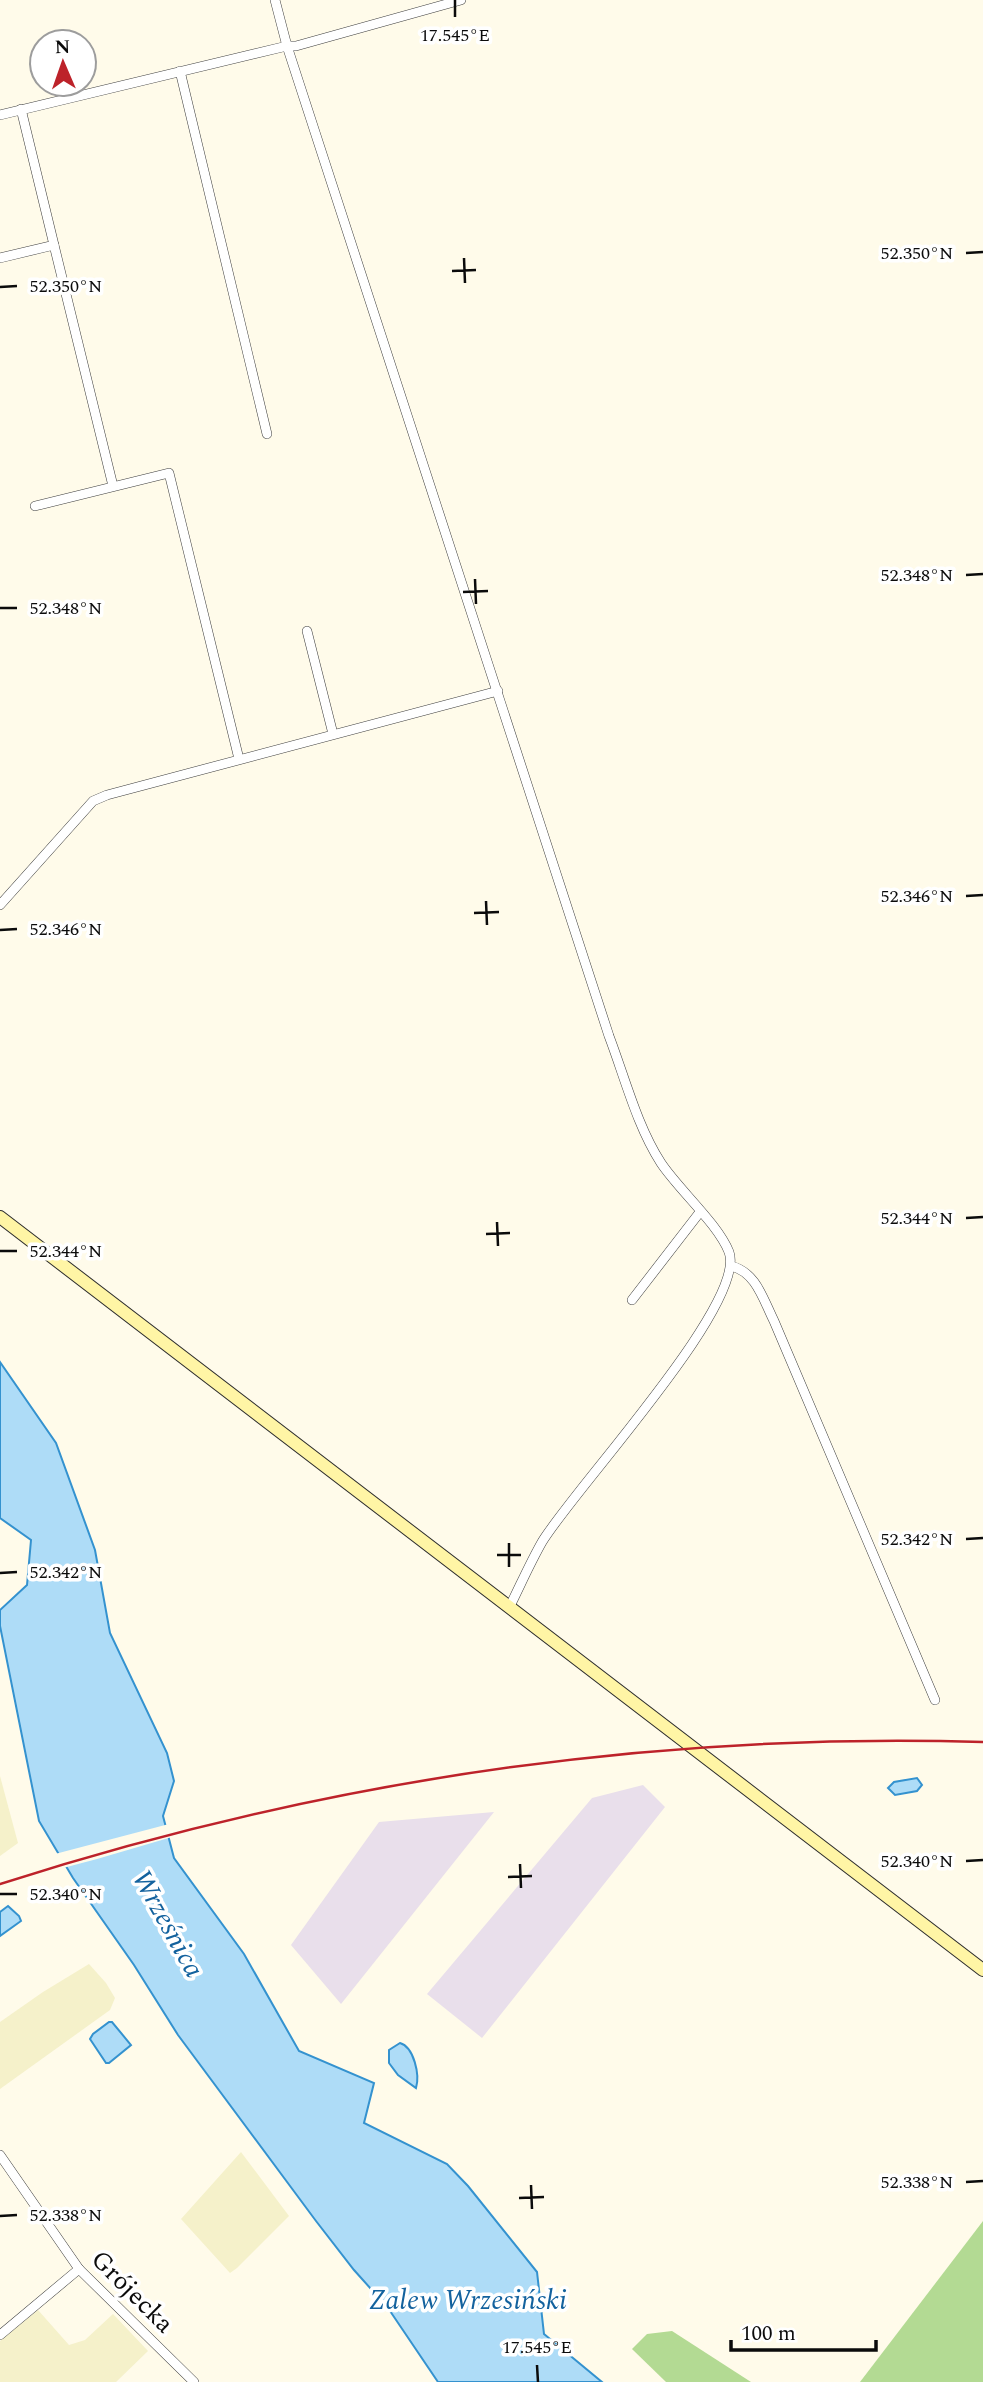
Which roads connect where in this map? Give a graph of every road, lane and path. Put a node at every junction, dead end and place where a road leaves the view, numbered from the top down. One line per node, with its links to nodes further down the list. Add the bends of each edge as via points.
1 (275, 0): 3 (street)
2 (461, 0): 3 (street)
3 (286, 46): 4 (street); 13 (street)
4 (180, 71): 5 (street); 9 (street)
5 (21, 109): 6 (street); 7 (street)
6 (0, 115)
7 (54, 245): 8 (street); 10 (street)
8 (0, 258)
9 (267, 434)
10 (113, 486): 11 (street); 15 (street, via 169,473)
11 (35, 506)
12 (307, 631): 14 (street)
13 (498, 691): 14 (street); 17 (street, via 609,1036 642,1123 661,1163)
14 (333, 734): 15 (street)
15 (240, 759): 16 (street, via 93,801)
16 (0, 905)
17 (700, 1212): 19 (street, via 722,1239); 20 (street)
18 (0, 1217): 21 (street)
19 (731, 1266): 21 (street, via 724,1289 692,1345 543,1541); 22 (street, via 752,1277 774,1321)
20 (632, 1300)
21 (509, 1608): 23 (street)
22 (935, 1700)
23 (983, 1970)
24 (0, 2155): 25 (street, Grójecka)
25 (79, 2269): 26 (street); 27 (street, Grójecka)
26 (0, 2335)
27 (194, 2382)

